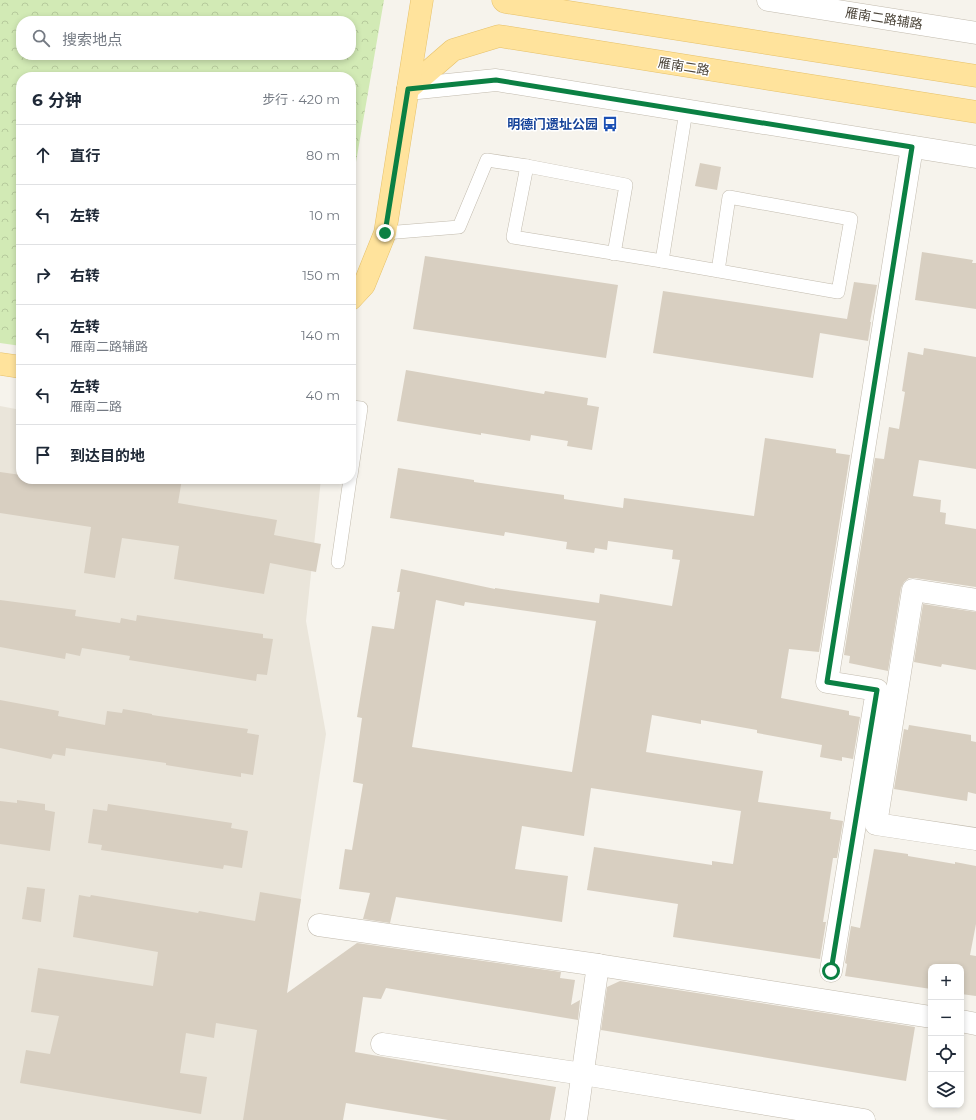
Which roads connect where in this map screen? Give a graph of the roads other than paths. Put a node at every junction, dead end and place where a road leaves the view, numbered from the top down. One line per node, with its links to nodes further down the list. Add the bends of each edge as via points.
1 (422, 0): 6 (main road)
2 (503, 0): 5 (main road)
3 (768, 0): 4 (street, 雁南二路辅路)
4 (976, 32)
5 (976, 76)
6 (408, 89): 7 (street, via 496,80); 8 (main road, 雁南二路, via 453,50 499,36); 12 (main road)
7 (686, 111): 9 (street); 14 (lane)
8 (976, 112)
9 (912, 147): 10 (street); 27 (street, via 827,682 877,690)
10 (976, 157)
11 (527, 166): 12 (lane, via 488,160 459,227); 13 (lane, via 626,185); 13 (lane, via 513,237)
12 (385, 233): 16 (main road, via 364,285)
13 (614, 254): 14 (lane)
14 (662, 262): 15 (lane)
15 (718, 271): 15 (lane, via 838,292 851,219 729,197)
16 (356, 294)
17 (0, 364): 18 (main road)
18 (16, 366)
19 (356, 407): 20 (lane, via 361,408)
20 (356, 442)
21 (349, 484): 22 (lane)
22 (338, 562)
23 (976, 600): 24 (street, via 913,590 876,824)
24 (976, 839)
25 (319, 925): 26 (street)
26 (598, 965): 28 (street); 32 (street)
27 (831, 971)
28 (928, 1017)
29 (964, 1022): 30 (street)
30 (976, 1024)
31 (382, 1044): 32 (street)
32 (583, 1074): 33 (street); 34 (street)
33 (576, 1120)
34 (864, 1120)

